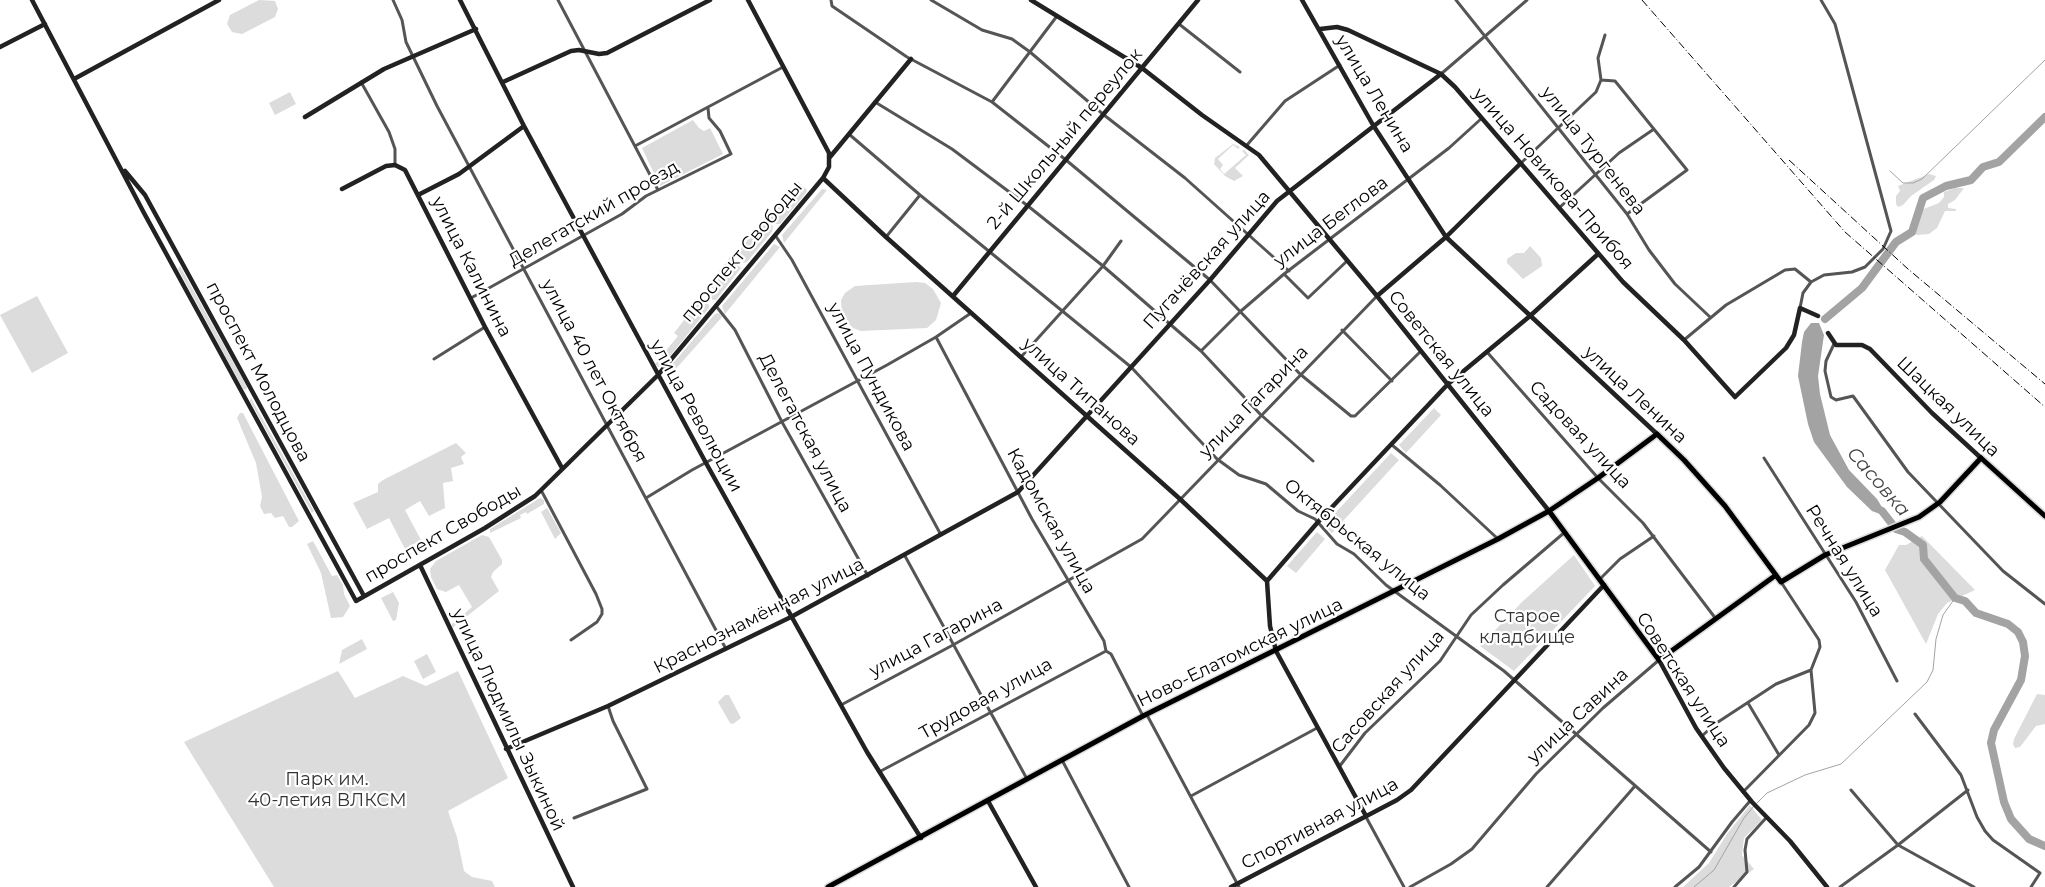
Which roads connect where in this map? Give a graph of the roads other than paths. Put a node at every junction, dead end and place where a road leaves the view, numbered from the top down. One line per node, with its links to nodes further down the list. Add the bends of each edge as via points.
1 (32, 0): 17 (street, проспект Молодцова)
2 (219, 0): 33 (street)
3 (393, 0): 26 (street, улица 40 лет Октября)
4 (460, 0): 19 (street, улица Революции)
5 (558, 0): 24 (street)
6 (710, 0): 24 (street, via 608,53)
7 (748, 0): 29 (street)
8 (831, 0): 27 (street, via 832,6)
9 (931, 0): 25 (street, via 982,30 1012,39)
10 (1198, 0): 18 (street, 2-й Школьный переулок)
11 (1302, 0): 20 (street, улица Ленина)
12 (1456, 0): 22 (street, улица Тургенева)
13 (1527, 0): 22 (street)
14 (1821, 0): 82 (street, via 1835,24 1891,231 1883,249 1865,267 1830,274)
15 (1035, 1): 16 (street, Советская улица)
16 (1057, 16): 25 (street); 30 (street, Советская улица)
17 (45, 24): 23 (street); 33 (street, проспект Молодцова)
18 (1179, 24): 30 (street, 2-й Школьный переулок); 31 (street)
19 (476, 29): 26 (street); 36 (street, улица Революции)
20 (1320, 29): 28 (street, улица Ленина); 32 (street, улица Новикова-Прибоя, via 1348,30)
21 (1605, 35): 34 (street, via 1598,58)
22 (1484, 36): 32 (street); 45 (street, улица Тургенева)
23 (0, 48)
24 (586, 51): 36 (street, via 571,51); 48 (street)
25 (1030, 52): 38 (street); 40 (street)
26 (412, 56): 35 (street); 55 (street, улица 40 лет Октября)
27 (911, 59): 37 (street); 38 (street)
28 (1340, 65): 43 (street, улица Ленина); 49 (street, via 1285,101)
29 (783, 67): 39 (street); 50 (street)
30 (1142, 68): 40 (street, 2-й Школьный переулок); 49 (street, Советская улица)
31 (1240, 72)
32 (1441, 74): 42 (street, улица Новикова-Прибоя); 43 (street, Пугачёвская улица)
33 (74, 78): 53 (street, проспект Молодцова)
34 (1601, 80): 45 (street, улица Гагарина, via 1596,92); 46 (street, via 1615,82)
35 (360, 82): 41 (street); 54 (street, via 389,132 395,149)
36 (503, 82): 44 (street, улица Революции)
37 (875, 102): 47 (street); 64 (street, via 952,149)
38 (992, 102): 51 (street)
39 (708, 108): 48 (street); 60 (street, Делегатский проезд, via 709,118 720,131 731,154)
40 (1104, 115): 51 (street, 2-й Школьный переулок); 68 (street, via 1185,178)
41 (304, 117)
42 (1482, 118): 52 (street, улица Новикова-Прибоя); 58 (street, улица Беглова)
43 (1373, 125): 58 (street, улица Ленина); 61 (street, Пугачёвская улица)
44 (524, 126): 55 (street); 69 (street, улица Революции)
45 (1560, 128): 52 (street, улица Гагарина); 56 (street, улица Тургенева)
46 (1654, 129): 56 (street); 66 (street, via 1687,170)
47 (850, 135): 50 (street); 63 (street, Октябрьская улица)
48 (635, 146): 60 (street)
49 (1247, 146): 61 (street, Советская улица)
50 (830, 157): 57 (street)
51 (1066, 160): 64 (street, 2-й Школьный переулок); 81 (street)
52 (1520, 164): 65 (street, улица Новикова-Прибоя); 70 (street, улица Гагарина)
53 (120, 165): 148 (street, проспект Молодцова, via 145,195); 149 (street, проспект Молодцова)
54 (395, 165): 59 (street, via 386,166); 62 (street, улица Калинина, via 405,170)
55 (468, 167): 62 (street); 78 (street, улица 40 лет Октября)
56 (1596, 173): 65 (street); 66 (street, улица Тургенева)
57 (823, 178): 67 (street, проспект Свободы); 71 (street, улица Типанова)
58 (1410, 179): 70 (street, улица Ленина); 72 (street, улица Беглова)
59 (342, 189)
60 (658, 190): 69 (street, Делегатский проезд)
61 (1289, 190): 68 (street, Пугачёвская улица); 72 (street, Советская улица)
62 (418, 195): 85 (street, улица Калинина)
63 (920, 195): 71 (street); 74 (street, Октябрьская улица)
64 (1028, 206): 74 (street, 2-й Школьный переулок); 77 (street)
65 (1558, 209): 75 (street, улица Новикова-Прибоя)
66 (1627, 214): 93 (street, улица Тургенева, via 1675,284)
67 (775, 234): 86 (street, проспект Свободы); 109 (street, улица Пундикова)
68 (1248, 234): 79 (street); 81 (street, Пугачёвская улица)
69 (583, 235): 78 (street, Делегатский проезд); 108 (street, улица Революции)
70 (1446, 236): 84 (street, улица Гагарина); 91 (street, улица Ленина)
71 (886, 237): 83 (street, улица Типанова)
72 (1329, 239): 76 (street, Советская улица); 79 (street, улица Беглова)
73 (1121, 242): 77 (street)
74 (990, 252): 83 (street, 2-й Школьный переулок); 88 (street, Октябрьская улица)
75 (1598, 254): 91 (street); 99 (street, улица Новикова-Прибоя)
76 (1348, 261): 80 (street, via 1308,298); 84 (street, Советская улица)
77 (1103, 266): 88 (street); 94 (street)
78 (524, 270): 85 (street, Делегатский проезд); 115 (street, улица 40 лет Октября)
79 (1289, 271): 80 (street, улица Беглова)
80 (1284, 274): 89 (street, улица Беглова)
81 (1210, 280): 89 (street); 94 (street, Пугачёвская улица)
82 (1811, 282): 87 (street, via 1803,293); 93 (street, via 1795,269 1786,270)
83 (953, 296): 90 (street, улица Типанова)
84 (1377, 296): 96 (street, улица Гагарина); 101 (street, Советская улица)
85 (471, 298): 95 (street, улица Калинина)
86 (715, 306): 108 (street, проспект Свободы); 114 (street, Делегатская улица, via 735,330)
87 (1800, 308): 92 (street); 99 (street, улица Новикова-Прибоя, via 1794,335 1786,348 1735,397)
88 (1062, 311): 104 (street); 106 (street, Октябрьская улица)
89 (1241, 311): 102 (street, улица Беглова); 107 (street)
90 (972, 313): 98 (street); 104 (street, улица Типанова)
91 (1530, 316): 103 (street); 116 (street, улица Ленина)
92 (1818, 316)
93 (1710, 317): 99 (street)
94 (1170, 323): 102 (street); 106 (street, Пугачёвская улица)
95 (485, 327): 105 (street); 123 (street, улица Калинина)
96 (1342, 330): 107 (street, улица Гагарина); 110 (street)
97 (1828, 334): 100 (street)
98 (936, 337): 109 (street); 126 (street, Кадомская улица)
99 (1684, 340)
100 (1834, 344): 119 (street, Шацкая улица, via 1862,345 1870,349); 129 (street, via 1825,372 1831,397 1836,400 1854,396 1908,472)
101 (1421, 351): 110 (street); 111 (street, Советская улица)
102 (1200, 352): 112 (street)
103 (1487, 352): 111 (street); 124 (street, Садовая улица)
104 (1021, 358): 113 (street, улица Типанова)
105 (434, 359)
106 (1131, 367): 113 (street, Пугачёвская улица); 120 (street, Октябрьская улица)
107 (1300, 374): 110 (street, via 1353,417); 112 (street, улица Гагарина)
108 (658, 375): 115 (street, проспект Свободы); 122 (street, улица Революции)
109 (858, 381): 114 (street); 134 (street, улица Пундикова)
110 (1392, 381)
111 (1448, 384): 117 (street); 130 (street, Советская улица)
112 (1260, 414): 120 (street, улица Гагарина); 121 (street)
113 (1087, 416): 126 (street, Пугачёвская улица); 128 (street, улица Типанова)
114 (782, 422): 122 (street); 141 (street, Делегатская улица)
115 (607, 424): 123 (street, проспект Свободы); 127 (street, улица 40 лет Октября)
116 (1657, 434): 124 (main road, Ново-Елатомская улица); 140 (main road, улица Ленина, via 1725,506)
117 (1392, 445): 132 (street); 136 (street)
118 (1764, 458): 137 (street, Речная улица)
119 (1981, 458): 129 (main road); 131 (main road, Шацкая улица)
120 (1217, 459): 128 (street, улица Гагарина); 132 (street, Октябрьская улица, via 1239,475 1266,484 1298,511)
121 (1313, 461)
122 (706, 463): 127 (street); 151 (street, улица Революции)
123 (562, 468): 125 (street, проспект Свободы)
124 (1598, 478): 130 (main road, Ново-Елатомская улица); 135 (street, Садовая улица)
125 (541, 490): 139 (street, проспект Свободы, via 516,510); 154 (street, via 602,609 597,622)
126 (1018, 492): 134 (street, Краснознамённая улица); 143 (street, Кадомская улица)
127 (646, 498): 156 (street, улица 40 лет Октября)
128 (1180, 499): 143 (street, улица Гагарина, via 1136,543); 144 (street, улица Типанова)
129 (1940, 502): 137 (main road, via 1910,521); 150 (street, via 2003,572)
130 (1550, 511): 133 (main road, Советская улица); 136 (main road, Ново-Елатомская улица)
131 (2045, 516)
132 (1318, 522): 144 (street); 147 (street, Октябрьская улица, via 1337,544 1358,557)
133 (1565, 531): 142 (main road, Советская улица); 153 (street, Сасовская улица, via 1471,616)
134 (941, 535): 138 (street, Краснознамённая улица)
135 (1654, 536): 142 (street, via 1620,559); 152 (street, Садовая улица)
136 (1498, 539): 147 (main road, Ново-Елатомская улица)
137 (1825, 555): 145 (main road); 162 (street, Речная улица, via 1856,602)
138 (904, 556): 141 (street, Краснознамённая улица); 155 (street)
139 (420, 565): 148 (street, проспект Свободы); 172 (street, улица Людмилы Зыкиной)
140 (1776, 575): 145 (main road, улица Ленина); 152 (main road, улица Савина)
141 (868, 576): 151 (street, Краснознамённая улица)
142 (1600, 579): 146 (main road, Советская улица)
143 (1070, 581): 155 (street, улица Гагарина); 157 (street, Кадомская улица, via 1104,641)
144 (1267, 581): 158 (street, via 1270,626)
145 (1781, 582): 160 (street, улица Ленина, via 1819,640 1820,647)
146 (1604, 585): 159 (main road, Советская улица); 161 (street, Спортивная улица)
147 (1395, 591): 153 (street, Октябрьская улица); 158 (main road, Ново-Елатомская улица)
148 (364, 596): 149 (street, проспект Свободы)
149 (356, 601)
150 (2045, 604)
151 (791, 617): 156 (street, Краснознамённая улица); 164 (street, улица Революции)
152 (1716, 618): 159 (main road, улица Савина)
153 (1457, 636): 161 (street, Октябрьская улица); 175 (street, Сасовская улица, via 1440,661 1365,733)
154 (571, 640)
155 (953, 645): 164 (street, улица Гагарина); 166 (street)
156 (726, 649): 165 (street, Краснознамённая улица)
157 (1106, 651): 166 (street, Трудовая улица); 168 (street, Кадомская улица, via 1111,654)
158 (1276, 651): 168 (main road, Ново-Елатомская улица); 169 (street)
159 (1659, 660): 170 (street, улица Савина); 171 (street, Советская улица)
160 (1812, 670): 163 (street, via 1776,684); 173 (street, улица Ленина, via 1815,713 1809,724)
161 (1513, 680): 170 (street, Октябрьская улица); 185 (street, Спортивная улица, via 1423,779 1397,800)
162 (1897, 681)
163 (1748, 703): 171 (street); 173 (street)
164 (841, 705): 176 (street, улица Революции)
165 (608, 706): 172 (street, Краснознамённая улица); 186 (street, via 647,789)
166 (991, 713): 176 (street, Трудовая улица); 177 (street)
167 (1915, 714): 180 (street, via 1961,775)
168 (1145, 715): 174 (main road, Ново-Елатомская улица); 182 (street, Кадомская улица)
169 (1317, 728): 175 (street); 182 (street, Сасовская улица)
170 (1577, 734): 178 (street, Октябрьская улица); 198 (street, улица Савина, via 1526,785 1472,849)
171 (1701, 736): 181 (street, Советская улица)
172 (506, 749): 192 (street, улица Людмилы Зыкиной)
173 (1779, 755): 181 (street, улица Ленина)
174 (1062, 760): 177 (main road, Ново-Елатомская улица); 195 (street)
175 (1339, 767): 185 (street)
176 (879, 772): 188 (street, улица Революции)
177 (1026, 779): 183 (main road, Ново-Елатомская улица)
178 (1635, 786): 190 (street, Октябрьская улица); 199 (street)
179 (1851, 790): 189 (street)
180 (1968, 790): 189 (street); 205 (street, via 1977,817 1993,840 2040,873)
181 (1743, 792): 184 (street, Советская улица)
182 (1191, 796): 191 (street, Кадомская улица)
183 (988, 801): 188 (main road, Ново-Елатомская улица); 194 (street)
184 (1751, 802): 187 (street, Советская улица); 190 (street, via 1732,822)
185 (1366, 816): 191 (street, Спортивная улица); 197 (street)
186 (574, 818)
187 (1766, 818): 201 (street, via 1747,839 1747,872); 202 (street, via 1790,841)
188 (921, 838): 193 (main road, Ново-Елатомская улица)
189 (1898, 845): 203 (street); 204 (street)
190 (1712, 852): 200 (street)
191 (1238, 885): 196 (street, Спортивная улица)
192 (573, 887)
193 (828, 887)
194 (1036, 887)
195 (1129, 887)
196 (1231, 887)
197 (1404, 887)
198 (1410, 887)
199 (1546, 887)
200 (1675, 887)
201 (1734, 887)
202 (1827, 887)
203 (1840, 887)
204 (1974, 887)
205 (2031, 887)

